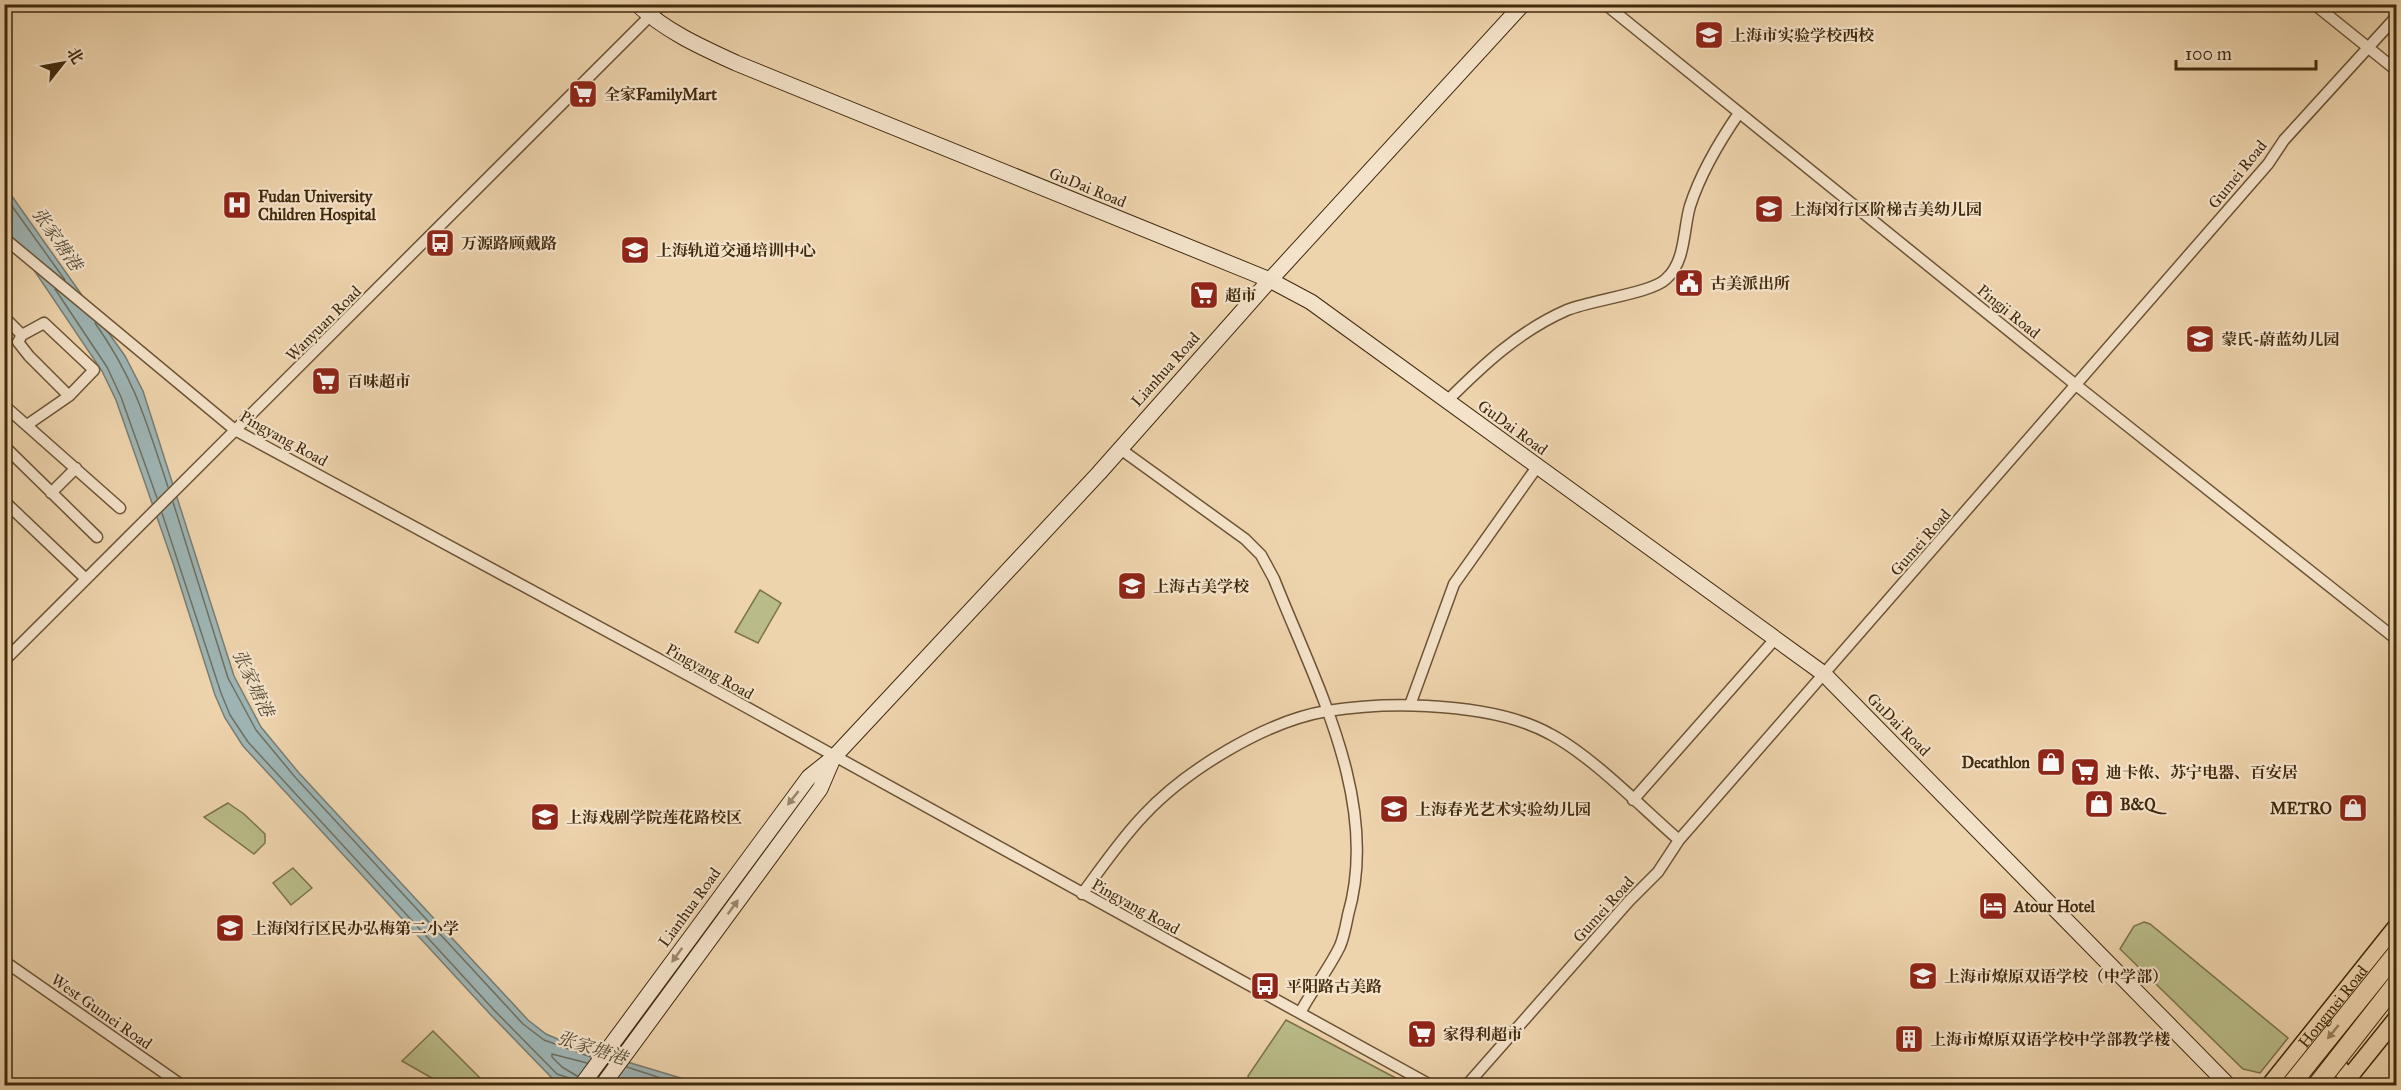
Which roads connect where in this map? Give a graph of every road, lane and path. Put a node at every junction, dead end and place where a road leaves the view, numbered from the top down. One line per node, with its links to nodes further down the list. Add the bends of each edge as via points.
1 (637, 4): 6 (main road, GuDai Road)
2 (662, 4): 6 (street, Wanyuan Road)
3 (1523, 4): 12 (main road, Lianhua Road)
4 (1605, 4): 10 (street, Pingji Road)
5 (2314, 4): 8 (street)
6 (650, 17): 12 (main road, GuDai Road, via 736,63); 20 (street, Wanyuan Road)
7 (2397, 17): 8 (street, Gumei Road)
8 (2369, 49): 9 (street); 15 (street, Gumei Road, via 2284,140 2268,164)
9 (2397, 70)
10 (1739, 113): 15 (street, Pingji Road); 17 (street, via 1700,180 1690,206 1680,256 1667,278 1658,285 1599,299 1537,325 1493,357)
11 (4, 238): 20 (street, Pingyang Road)
12 (1270, 280): 17 (main road, GuDai Road, via 1311,302); 22 (main road, Lianhua Road)
13 (4, 317): 14 (street)
14 (22, 335): 16 (street, via 18,342); 16 (street, via 44,323 94,370)
15 (2076, 385): 31 (street, Pingji Road); 33 (street, Gumei Road)
16 (69, 396): 19 (street)
17 (1447, 401): 23 (main road, GuDai Road)
18 (4, 411): 19 (street, via 7,408)
19 (27, 425): 24 (street)
20 (235, 430): 29 (street, Wanyuan Road); 36 (street, Pingyang Road)
21 (4, 446): 25 (street)
22 (1119, 448): 35 (street, via 1245,538 1261,555); 36 (main road, Lianhua Road)
23 (1537, 466): 30 (main road, GuDai Road); 34 (street, via 1454,584)
24 (76, 468): 25 (street); 27 (street)
25 (51, 493): 28 (street)
26 (4, 501): 29 (street)
27 (120, 508)
28 (97, 537)
29 (86, 579): 32 (street, Wanyuan Road)
30 (1775, 639): 33 (main road, GuDai Road); 37 (street)
31 (2397, 639)
32 (4, 661)
33 (1824, 674): 38 (street, Gumei Road); 53 (main road, GuDai Road)
34 (1410, 705): 35 (street); 37 (street, via 1487,713 1530,725 1564,742)
35 (1326, 711): 39 (street, via 1251,739 1191,775 1144,815); 44 (street, via 1350,780 1358,868 1340,946)
36 (834, 757): 39 (street, Pingyang Road); 49 (main road, Lianhua Road, one-way to 49, via 809,777); 50 (main road, Lianhua Road, one-way to 36, via 820,789)
37 (1633, 800): 38 (street)
38 (1679, 840): 52 (street, Gumei Road, via 1658,872)
39 (1082, 894): 44 (street, Pingyang Road)
40 (2397, 927): 54 (main road, Hongmei Road)
41 (2397, 952): 47 (main road, via 2388,975 2336,1058); 55 (highway, one-way to 55, bridge)
42 (4, 961): 46 (street, West Gumei Road)
43 (2397, 984): 56 (highway, bridge)
44 (1300, 1013): 51 (street, Pingyang Road)
45 (2397, 1019): 47 (main road)
46 (166, 1081): 48 (street, West Gumei Road)
47 (2346, 1081): 57 (main road)
48 (183, 1086)
49 (581, 1086)
50 (602, 1086)
51 (1432, 1086)
52 (1466, 1086)
53 (2229, 1086)
54 (2269, 1086)
55 (2290, 1086)
56 (2316, 1086)
57 (2334, 1086)

